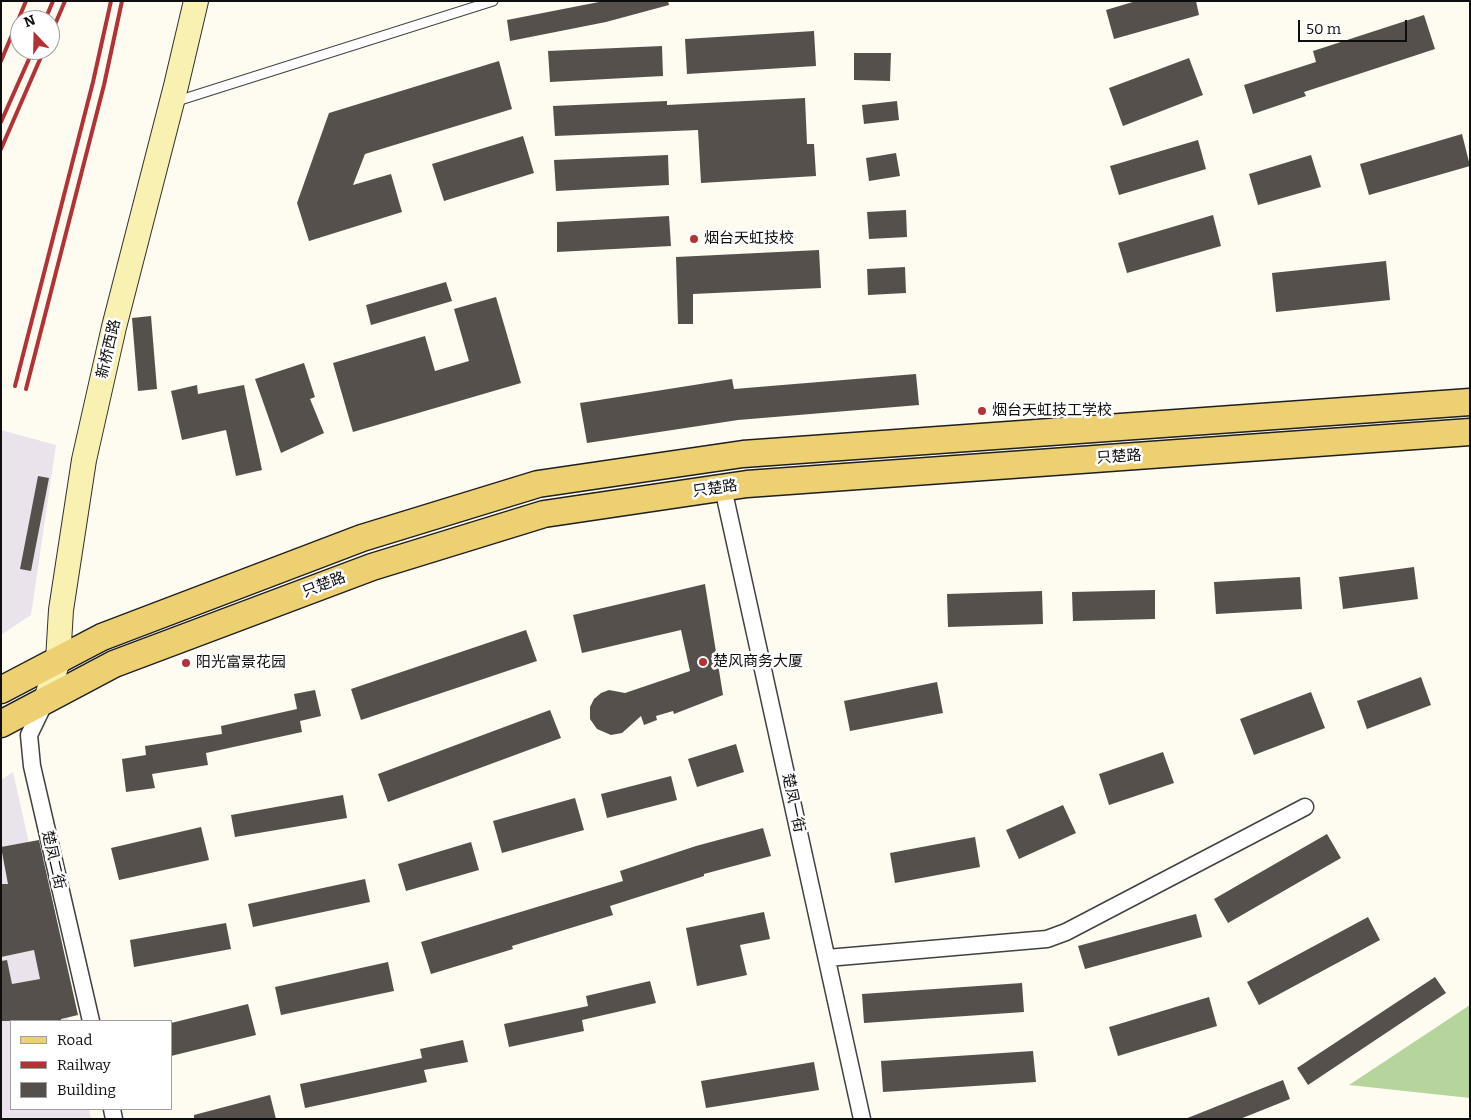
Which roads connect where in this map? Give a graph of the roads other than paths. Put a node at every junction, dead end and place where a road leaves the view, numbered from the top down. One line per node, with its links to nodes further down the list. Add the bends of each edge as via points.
1 (196, 1): 3 (street, 新桥西路)
2 (493, 1): 3 (lane)
3 (172, 103): 7 (street, 新桥西路, via 114,327 84,460 61,610)
4 (1470, 402): 7 (main road, 只楚路, via 743,454 538,484 362,538 102,637)
5 (1470, 432): 6 (main road, 只楚路)
6 (723, 488): 9 (main road, 只楚路, via 544,514 381,564 114,664); 12 (street, 楚凤一街)
7 (58, 660): 8 (main road, 只楚路); 9 (street, 新桥西路)
8 (1, 690)
9 (46, 700): 10 (main road, 只楚路); 13 (street, 楚凤二街, via 29,735 32,766)
10 (1, 724)
11 (1305, 808): 12 (street, via 1047,939)
12 (827, 958): 14 (street, 楚凤一街)
13 (91, 1020)
14 (862, 1119)

